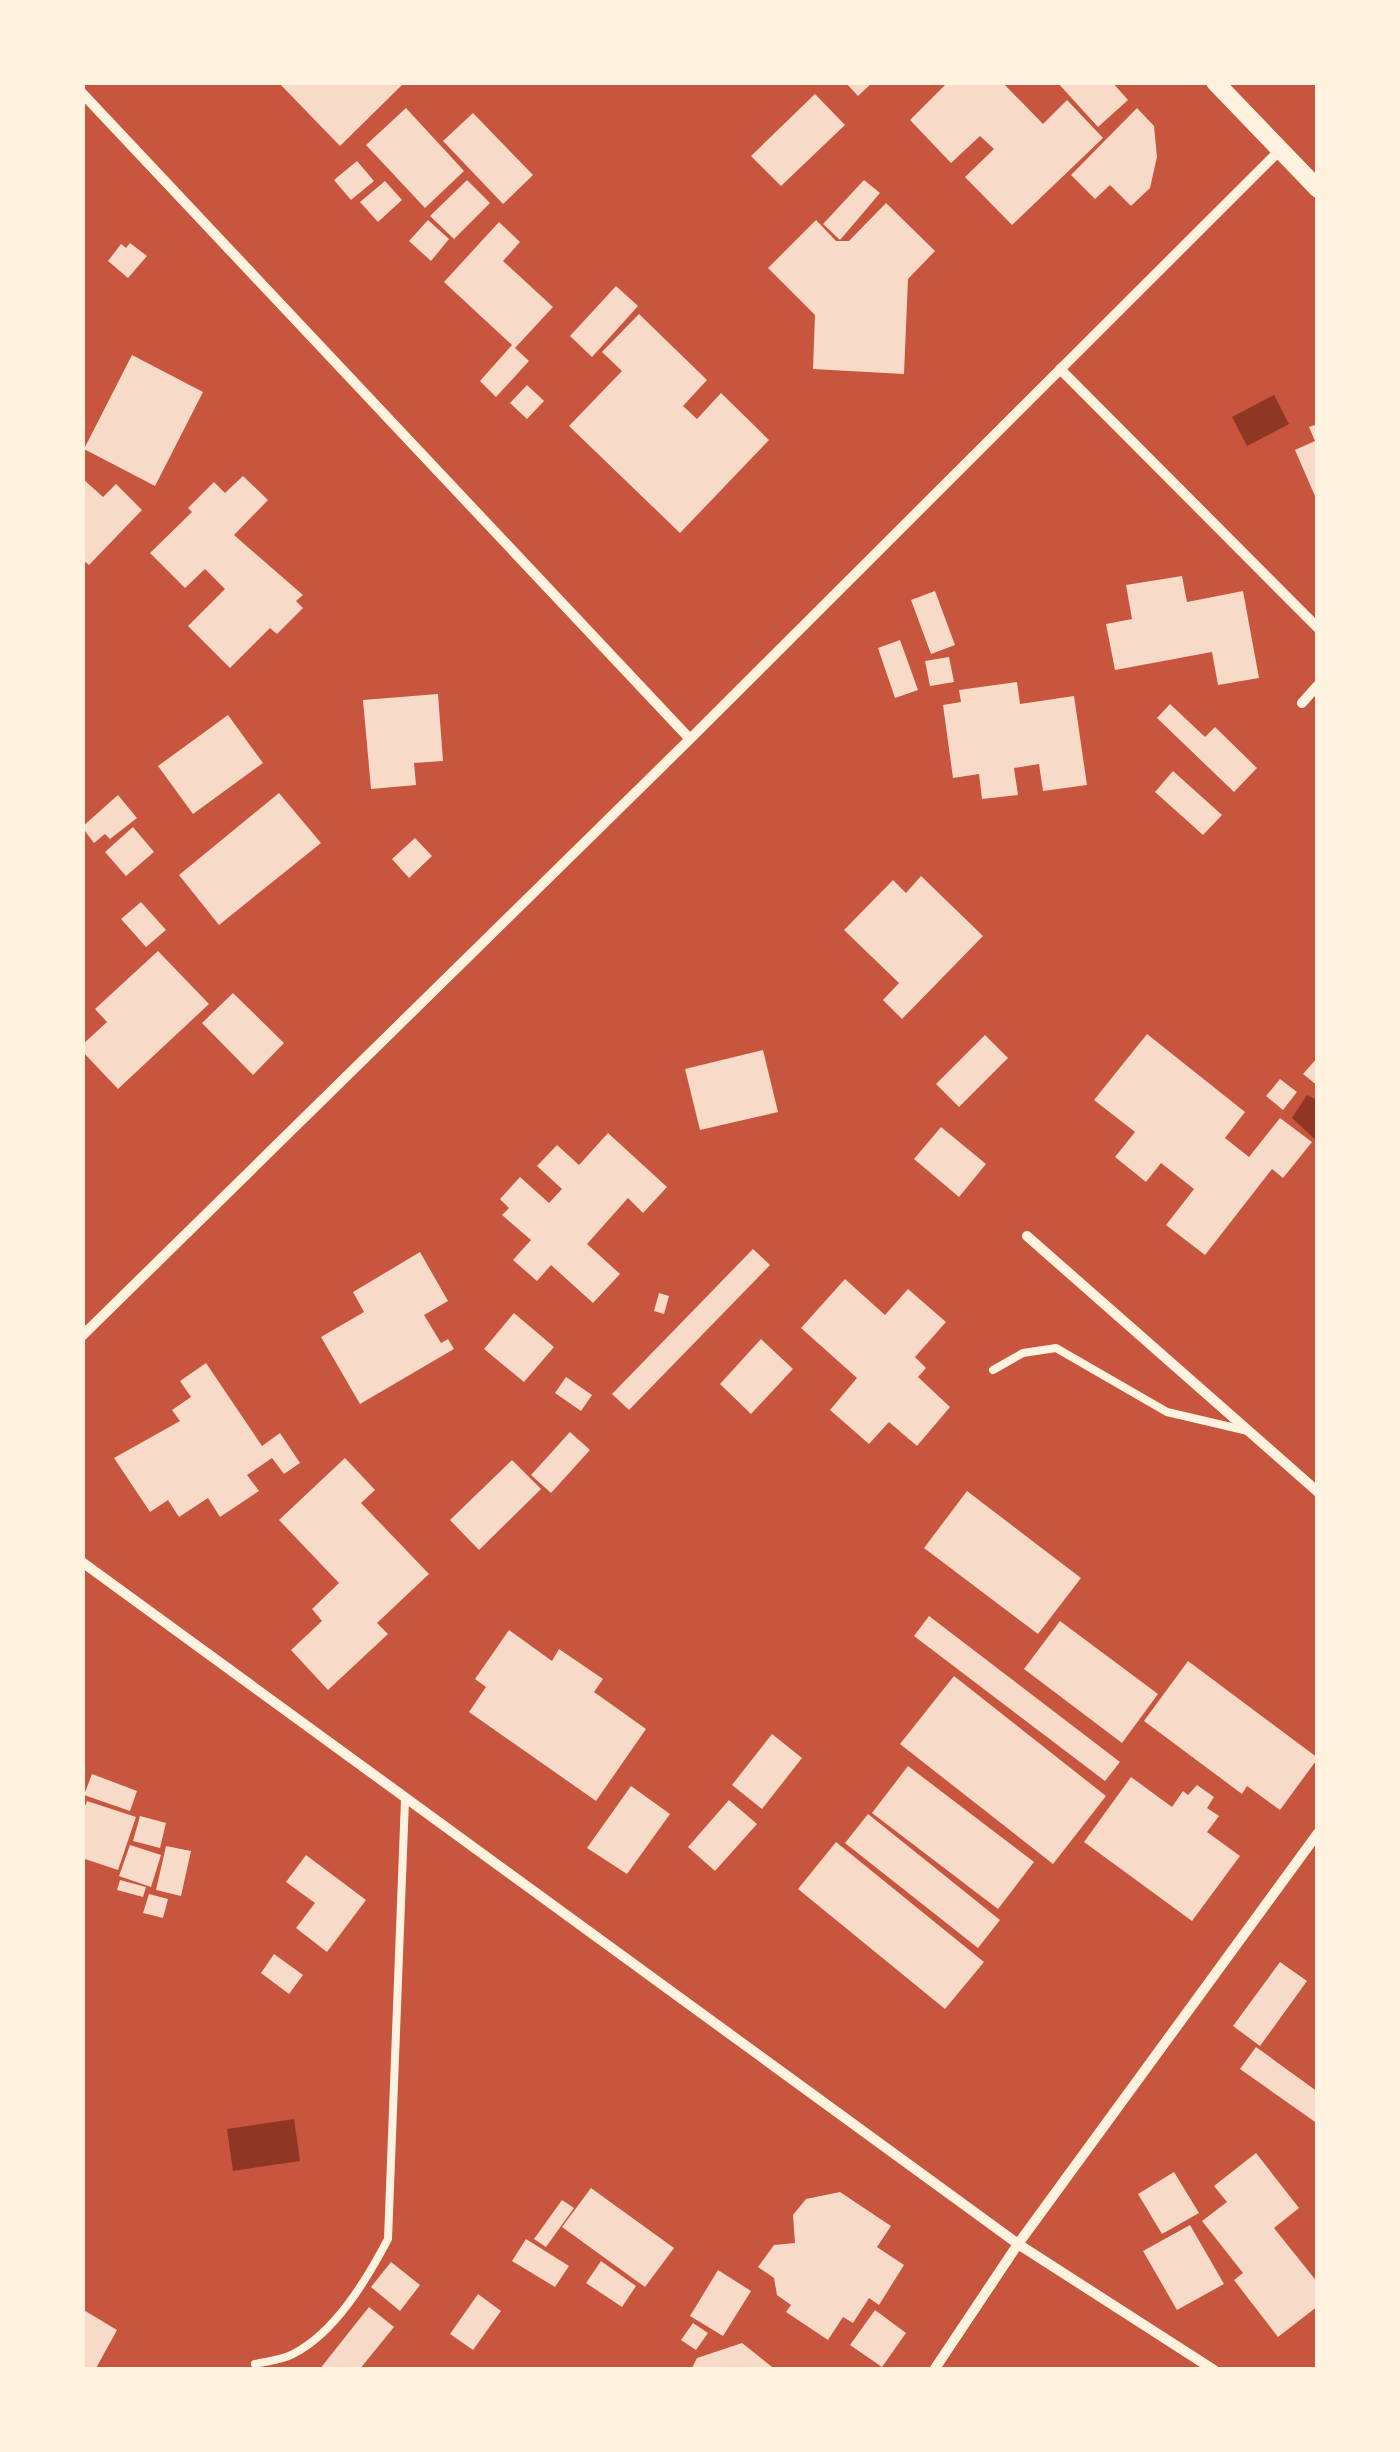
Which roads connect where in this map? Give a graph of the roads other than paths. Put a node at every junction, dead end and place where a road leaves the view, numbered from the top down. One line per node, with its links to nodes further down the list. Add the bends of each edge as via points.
1 (1215, 82): 3 (street)
2 (82, 93): 9 (street)
3 (1280, 150): 4 (street); 5 (street)
4 (1318, 189)
5 (1060, 369): 6 (street); 9 (street)
6 (1318, 628)
7 (1318, 685): 8 (street)
8 (1302, 703)
9 (690, 740): 11 (street)
10 (1026, 1236): 13 (street)
11 (82, 1336)
12 (994, 1370): 13 (lane, via 1022,1353 1056,1348 1167,1412)
13 (1252, 1432): 14 (street)
14 (1318, 1492)
15 (82, 1562): 16 (street)
16 (405, 1800): 18 (street); 19 (lane, via 388,2239 356,2292 308,2346)
17 (1318, 1833): 18 (street)
18 (1018, 2244): 20 (street); 21 (street)
19 (254, 2364)
20 (934, 2370)
21 (1214, 2370)

